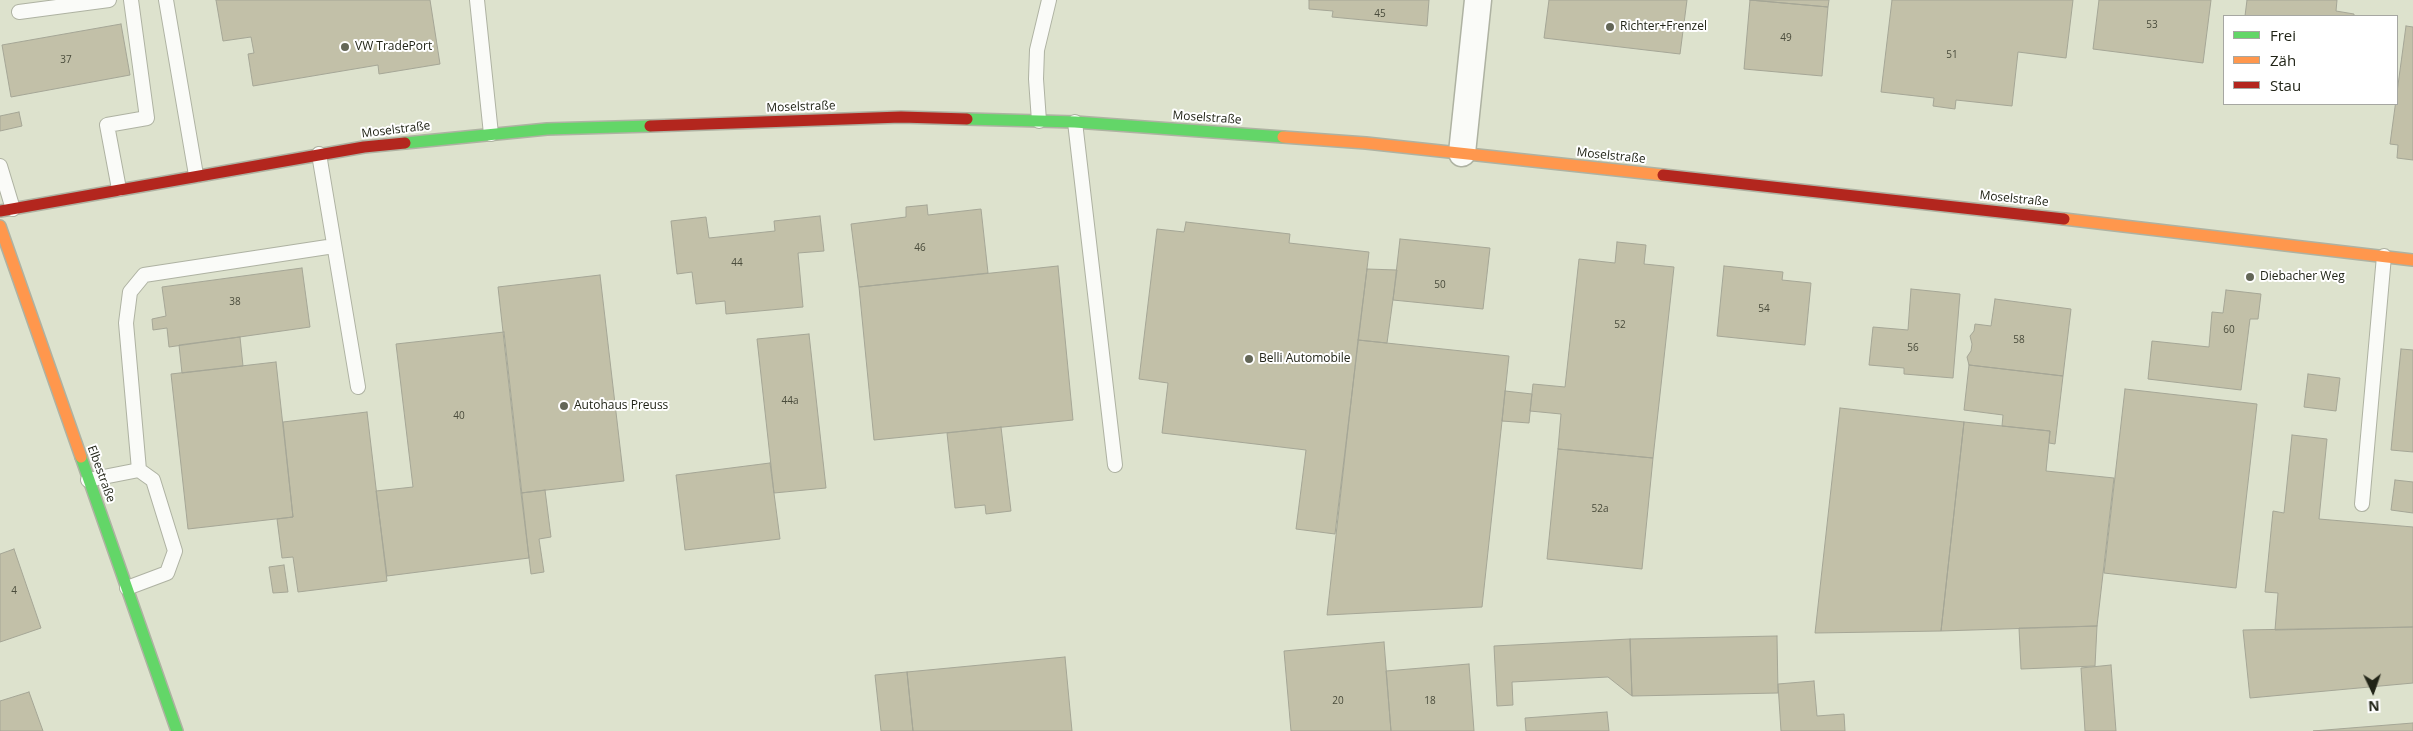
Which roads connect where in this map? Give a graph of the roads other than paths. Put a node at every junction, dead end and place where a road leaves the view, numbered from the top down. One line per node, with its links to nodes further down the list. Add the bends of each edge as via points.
1 (109, 0): 7 (lane)
2 (131, 0): 15 (lane, via 147,118 107,125)
3 (166, 0): 14 (lane)
4 (477, 0): 10 (lane)
5 (1049, 0): 8 (lane, via 1037,50)
6 (1478, 0): 11 (street)
7 (19, 12)
8 (1039, 121): 9 (street, Moselstraße); 10 (street, Moselstraße, via 901,117 547,129)
9 (1075, 122): 11 (street, Moselstraße); 22 (lane)
10 (491, 134): 12 (street, Moselstraße)
11 (1462, 153): 19 (street, Moselstraße)
12 (319, 154): 14 (street, Moselstraße); 18 (lane)
13 (0, 166): 16 (lane)
14 (196, 175): 15 (street, Moselstraße)
15 (119, 189): 16 (street, Moselstraße)
16 (6, 210)
17 (0, 226): 24 (street, Elbestraße)
18 (334, 246): 21 (lane); 23 (lane, via 144,275 130,292 126,323)
19 (2384, 256): 20 (street, Moselstraße); 25 (lane)
20 (2413, 260)
21 (358, 387)
22 (1115, 465)
23 (139, 470): 24 (lane); 26 (lane, via 153,480 175,552 167,573)
24 (88, 480): 26 (street, Elbestraße)
25 (2362, 504)
26 (128, 588): 27 (street, Elbestraße)
27 (176, 731)

